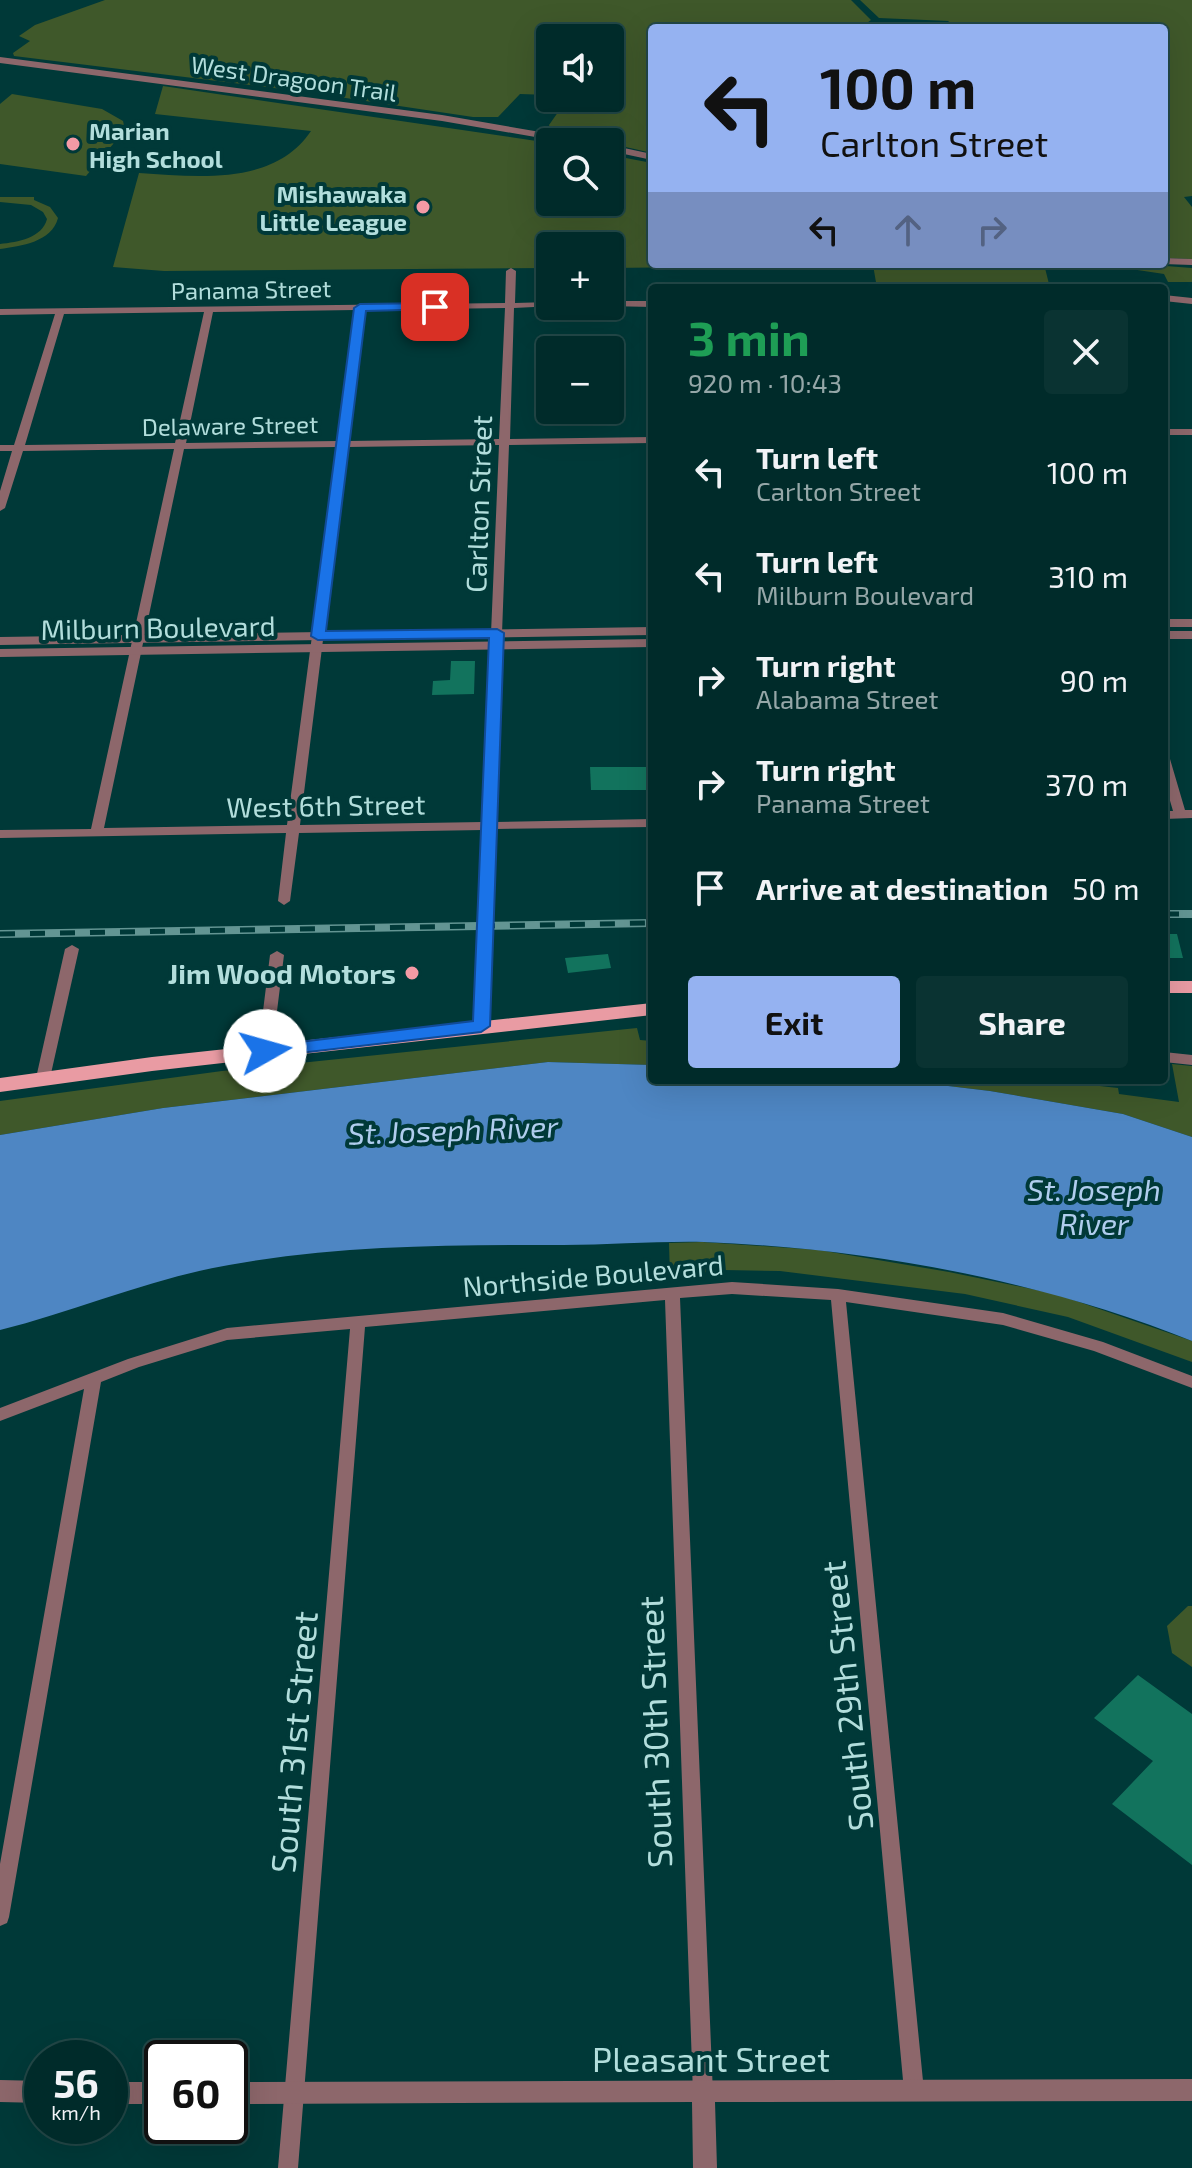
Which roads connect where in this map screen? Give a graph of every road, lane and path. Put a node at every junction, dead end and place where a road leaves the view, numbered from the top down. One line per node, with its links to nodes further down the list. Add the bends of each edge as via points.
1 (0, 60): 2 (street, West Dragoon Trail)
2 (536, 134)
3 (624, 151): 4 (street)
4 (648, 156)
5 (1168, 261): 6 (street)
6 (1192, 262)
7 (511, 271): 13 (street, Carlton Street)
8 (1168, 298): 9 (street)
9 (1191, 300)
10 (624, 304): 11 (street)
11 (648, 304)
12 (536, 305): 13 (street, Panama Street)
13 (509, 306): 14 (street, Panama Street); 21 (street, Carlton Street)
14 (360, 308): 15 (street, Panama Street); 22 (street)
15 (209, 310): 17 (street, Panama Street); 23 (street)
16 (0, 312): 17 (street, Panama Street)
17 (60, 312): 25 (street)
18 (1168, 432): 19 (street)
19 (1192, 432)
20 (648, 440): 21 (street, Delaware Street)
21 (505, 441): 22 (street, Delaware Street); 32 (street, Carlton Street)
22 (343, 444): 23 (street, Delaware Street); 34 (street)
23 (181, 446): 25 (street, Delaware Street); 36 (street)
24 (0, 448): 25 (street, Delaware Street)
25 (19, 448): 26 (street)
26 (0, 508)
27 (1168, 623): 28 (street)
28 (1192, 623)
29 (648, 631): 32 (street, Milburn Boulevard)
30 (1168, 635): 31 (street)
31 (1192, 635)
32 (497, 640): 34 (street, Milburn Boulevard); 35 (street, Milburn Boulevard); 41 (street, Carlton Street)
33 (0, 641): 36 (street, Milburn Boulevard)
34 (318, 642): 36 (street, Milburn Boulevard); 42 (street)
35 (648, 643)
36 (138, 645): 37 (street, Milburn Boulevard); 43 (street)
37 (0, 653)
38 (1168, 769): 39 (street)
39 (1186, 814)
40 (648, 823): 41 (street, West 6th Street)
41 (490, 826): 42 (street, West 6th Street); 51 (street, Carlton Street)
42 (294, 829): 43 (street, West 6th Street); 45 (street)
43 (97, 832): 44 (street, West 6th Street)
44 (0, 834)
45 (284, 901)
46 (72, 949): 55 (street)
47 (277, 955): 52 (street)
48 (1168, 987): 49 (main road)
49 (1192, 987)
50 (648, 1009): 51 (main road)
51 (481, 1026): 52 (main road)
52 (265, 1051): 55 (main road)
53 (1168, 1057): 54 (street)
54 (1192, 1060)
55 (43, 1078): 56 (main road)
56 (0, 1085)
57 (672, 1294): 58 (street, Northside Boulevard, via 732,1288); 59 (street, Northside Boulevard); 70 (street, South 30th Street)
58 (838, 1295): 61 (street, Northside Boulevard, via 1047,1329); 66 (street, South 29th Street)
59 (358, 1321): 60 (street, Northside Boulevard, via 227,1334); 69 (street, South 31st Street)
60 (94, 1379): 62 (street, Northside Boulevard); 63 (street)
61 (1192, 1382)
62 (0, 1415)
63 (0, 1917)
64 (1192, 2090): 66 (street, Pleasant Street)
65 (0, 2091): 67 (street)
66 (914, 2091): 70 (street, Pleasant Street)
67 (24, 2092)
68 (248, 2093): 69 (street, Pleasant Street)
69 (295, 2093): 70 (street, Pleasant Street); 71 (street, South 31st Street)
70 (703, 2094): 72 (street, South 30th Street)
71 (288, 2168)
72 (705, 2168)

